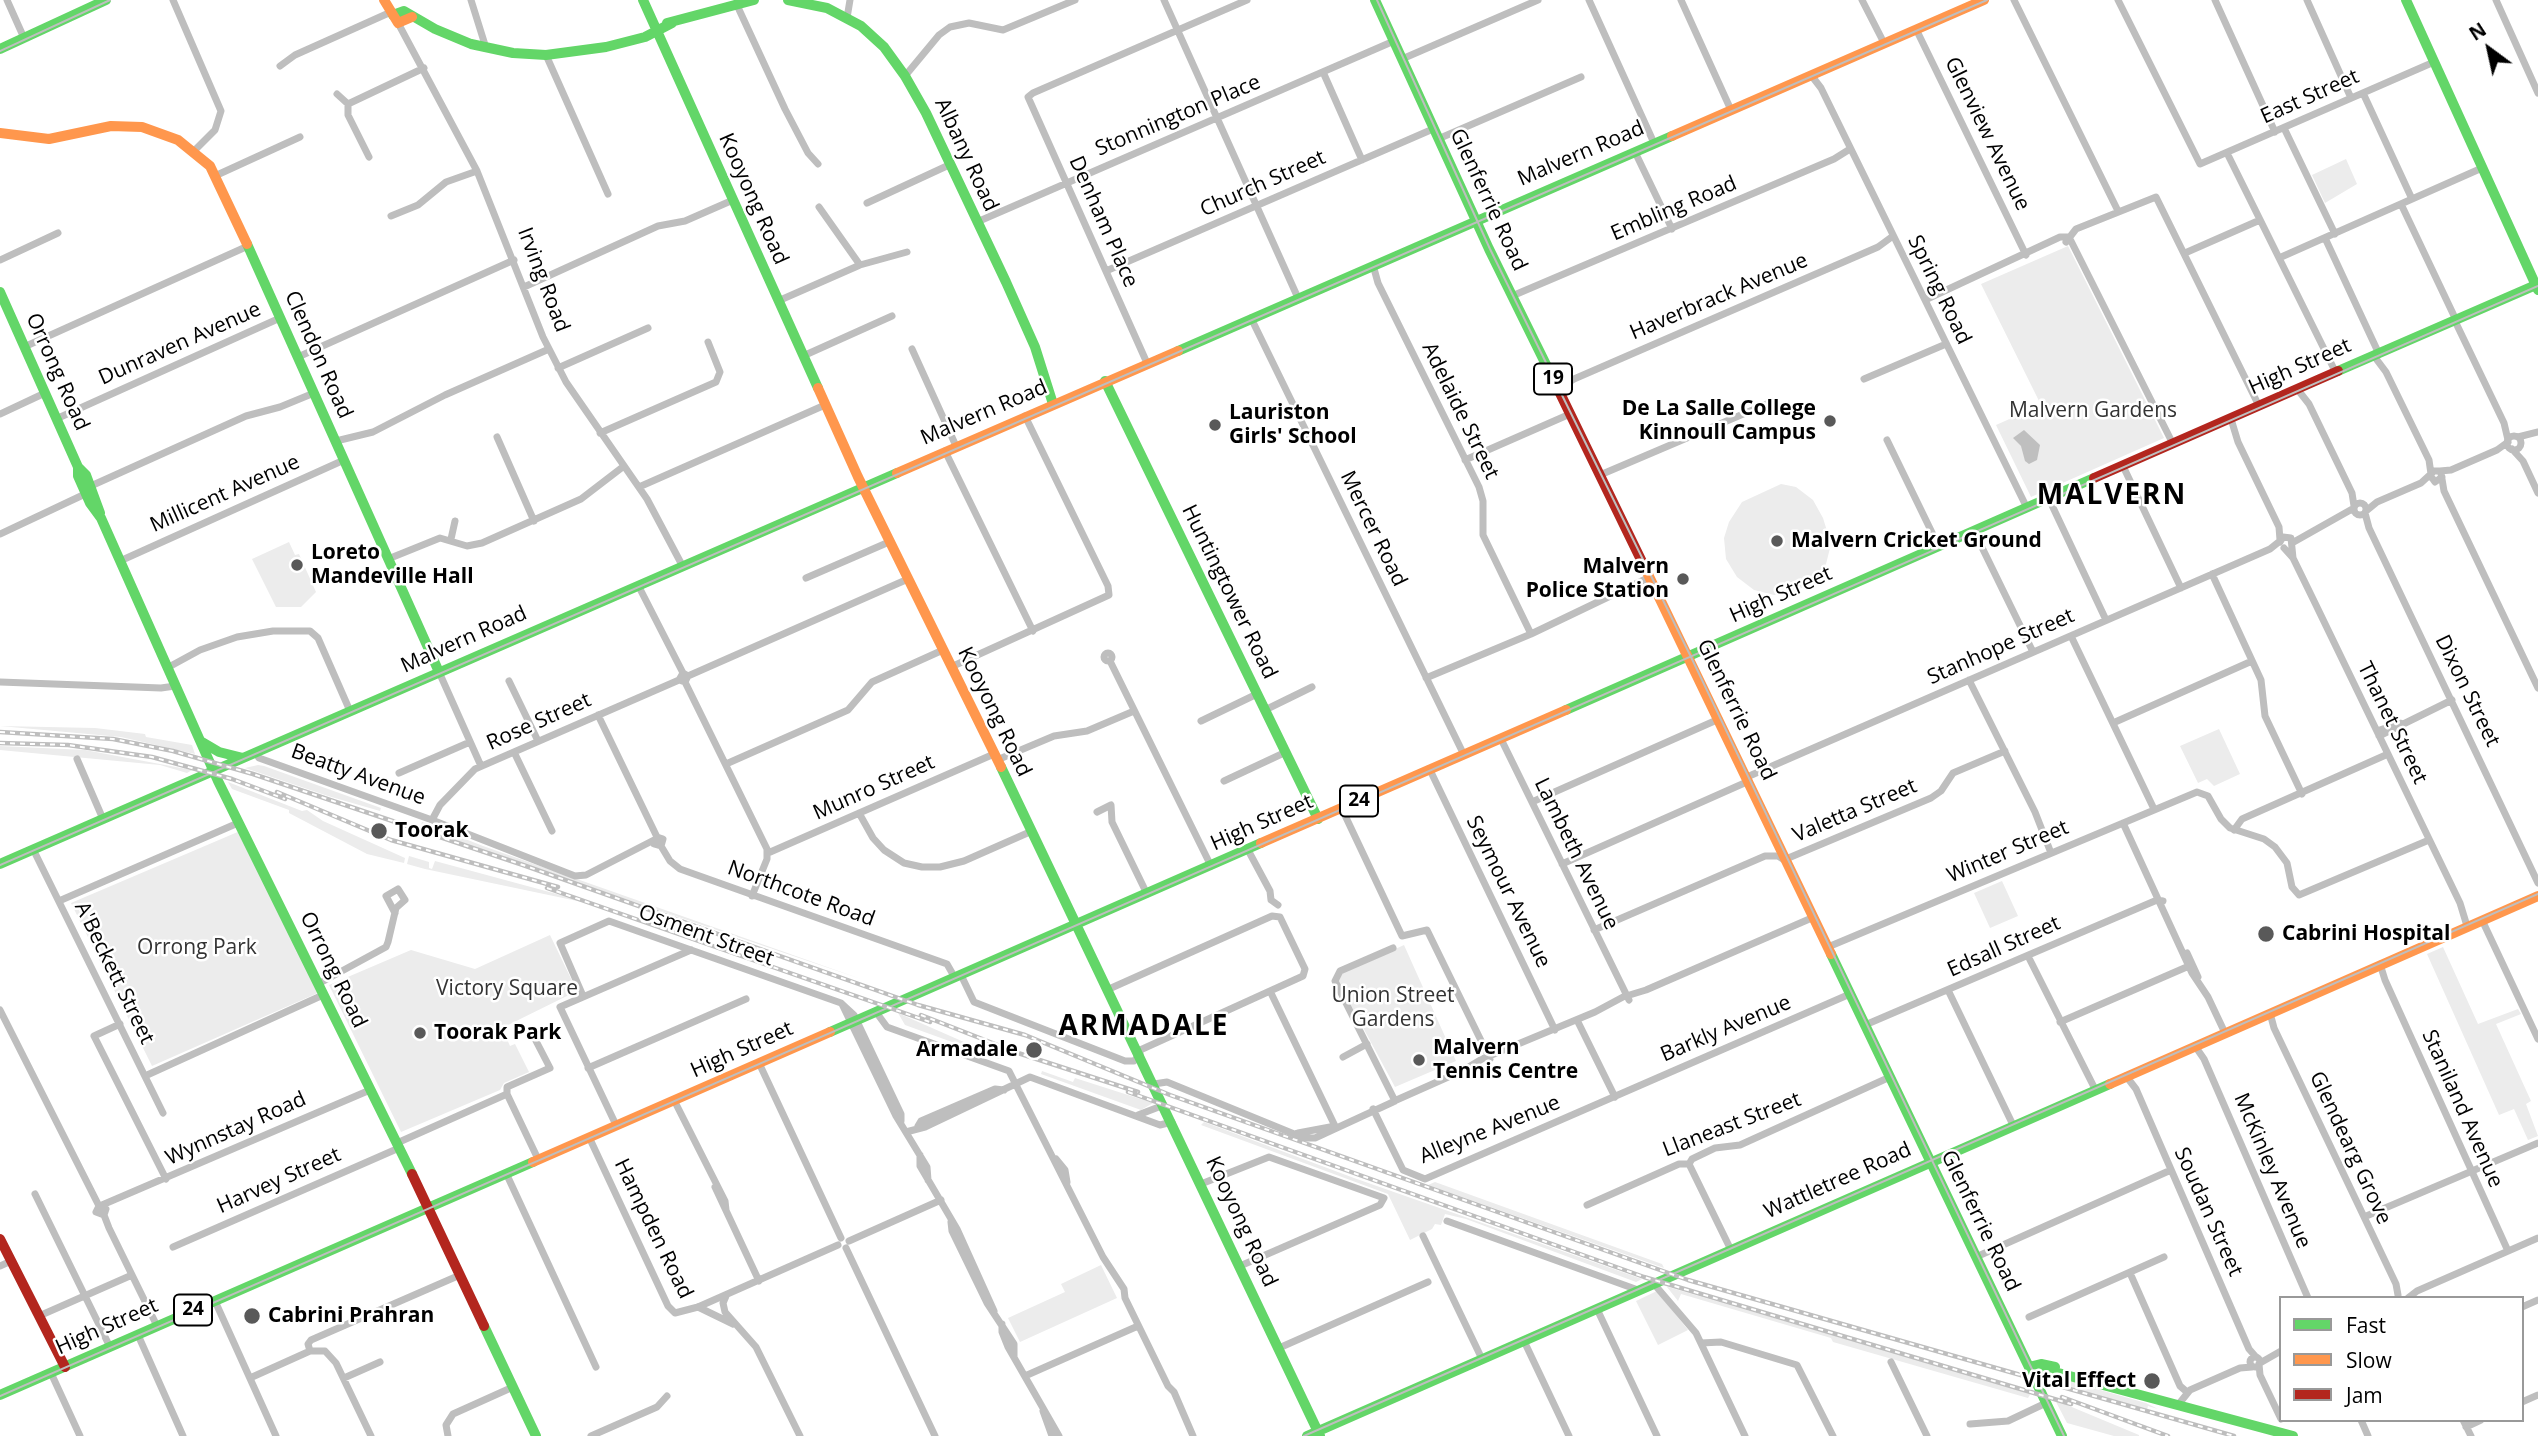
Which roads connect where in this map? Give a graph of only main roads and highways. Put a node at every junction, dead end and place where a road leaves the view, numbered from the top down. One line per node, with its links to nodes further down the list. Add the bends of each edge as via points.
1 (106, 0): 10 (main road)
2 (384, 0): 9 (main road, Irving Road, via 394,17 412,17 454,38 486,48 546,55 594,50)
3 (643, 0): 9 (main road, Kooyong Road)
4 (788, 0): 16 (main road, Albany Road, via 817,4 847,18 884,47 905,76 1016,304)
5 (1375, 0): 12 (main road, Glenferrie Road / 19)
6 (1984, 0): 12 (main road, Malvern Road)
7 (2406, 0): 13 (main road)
8 (746, 1): 9 (main road)
9 (655, 30): 17 (main road, Kooyong Road)
10 (0, 49)
11 (0, 133): 19 (main road, Clendon Road, via 50,139 111,126 142,127 167,134 194,151 217,175)
12 (1476, 221): 15 (main road, Malvern Road); 18 (main road, Glenferrie Road / 19)
13 (2537, 287): 18 (main road, High Street / 24)
14 (0, 292): 20 (main road, Orrong Road)
15 (1105, 381): 16 (main road, Malvern Road); 23 (main road, Huntingtower Road)
16 (1056, 403): 17 (main road, Malvern Road)
17 (863, 487): 19 (main road, Malvern Road); 26 (main road, Kooyong Road)
18 (1689, 656): 23 (main road, High Street / 24); 27 (main road, Glenferrie Road / 19)
19 (439, 672): 21 (main road, Malvern Road)
20 (199, 739): 21 (main road, via 216,751); 22 (main road, Orrong Road)
21 (243, 758): 22 (main road, Malvern Road)
22 (212, 774): 24 (main road, Malvern Road); 28 (main road, Orrong Road)
23 (1318, 819): 26 (main road, High Street / 24)
24 (0, 864)
25 (2538, 895): 27 (main road, Wattletree Road)
26 (1078, 924): 28 (main road, High Street / 24); 33 (main road, Kooyong Road)
27 (1930, 1161): 31 (main road, Glenferrie Road / 19); 33 (main road, Wattletree Road)
28 (428, 1208): 30 (main road, High Street / 24); 35 (main road, Orrong Road)
29 (0, 1239): 30 (main road)
30 (65, 1367): 32 (main road, High Street / 24)
31 (2032, 1373): 34 (main road, via 2048,1370 2183,1400); 37 (main road, Glenferrie Road / 19)
32 (0, 1395)
33 (1319, 1434): 36 (main road, Wattletree Road)
34 (2285, 1434)
35 (536, 1436)
36 (1307, 1436)
37 (2062, 1436)

